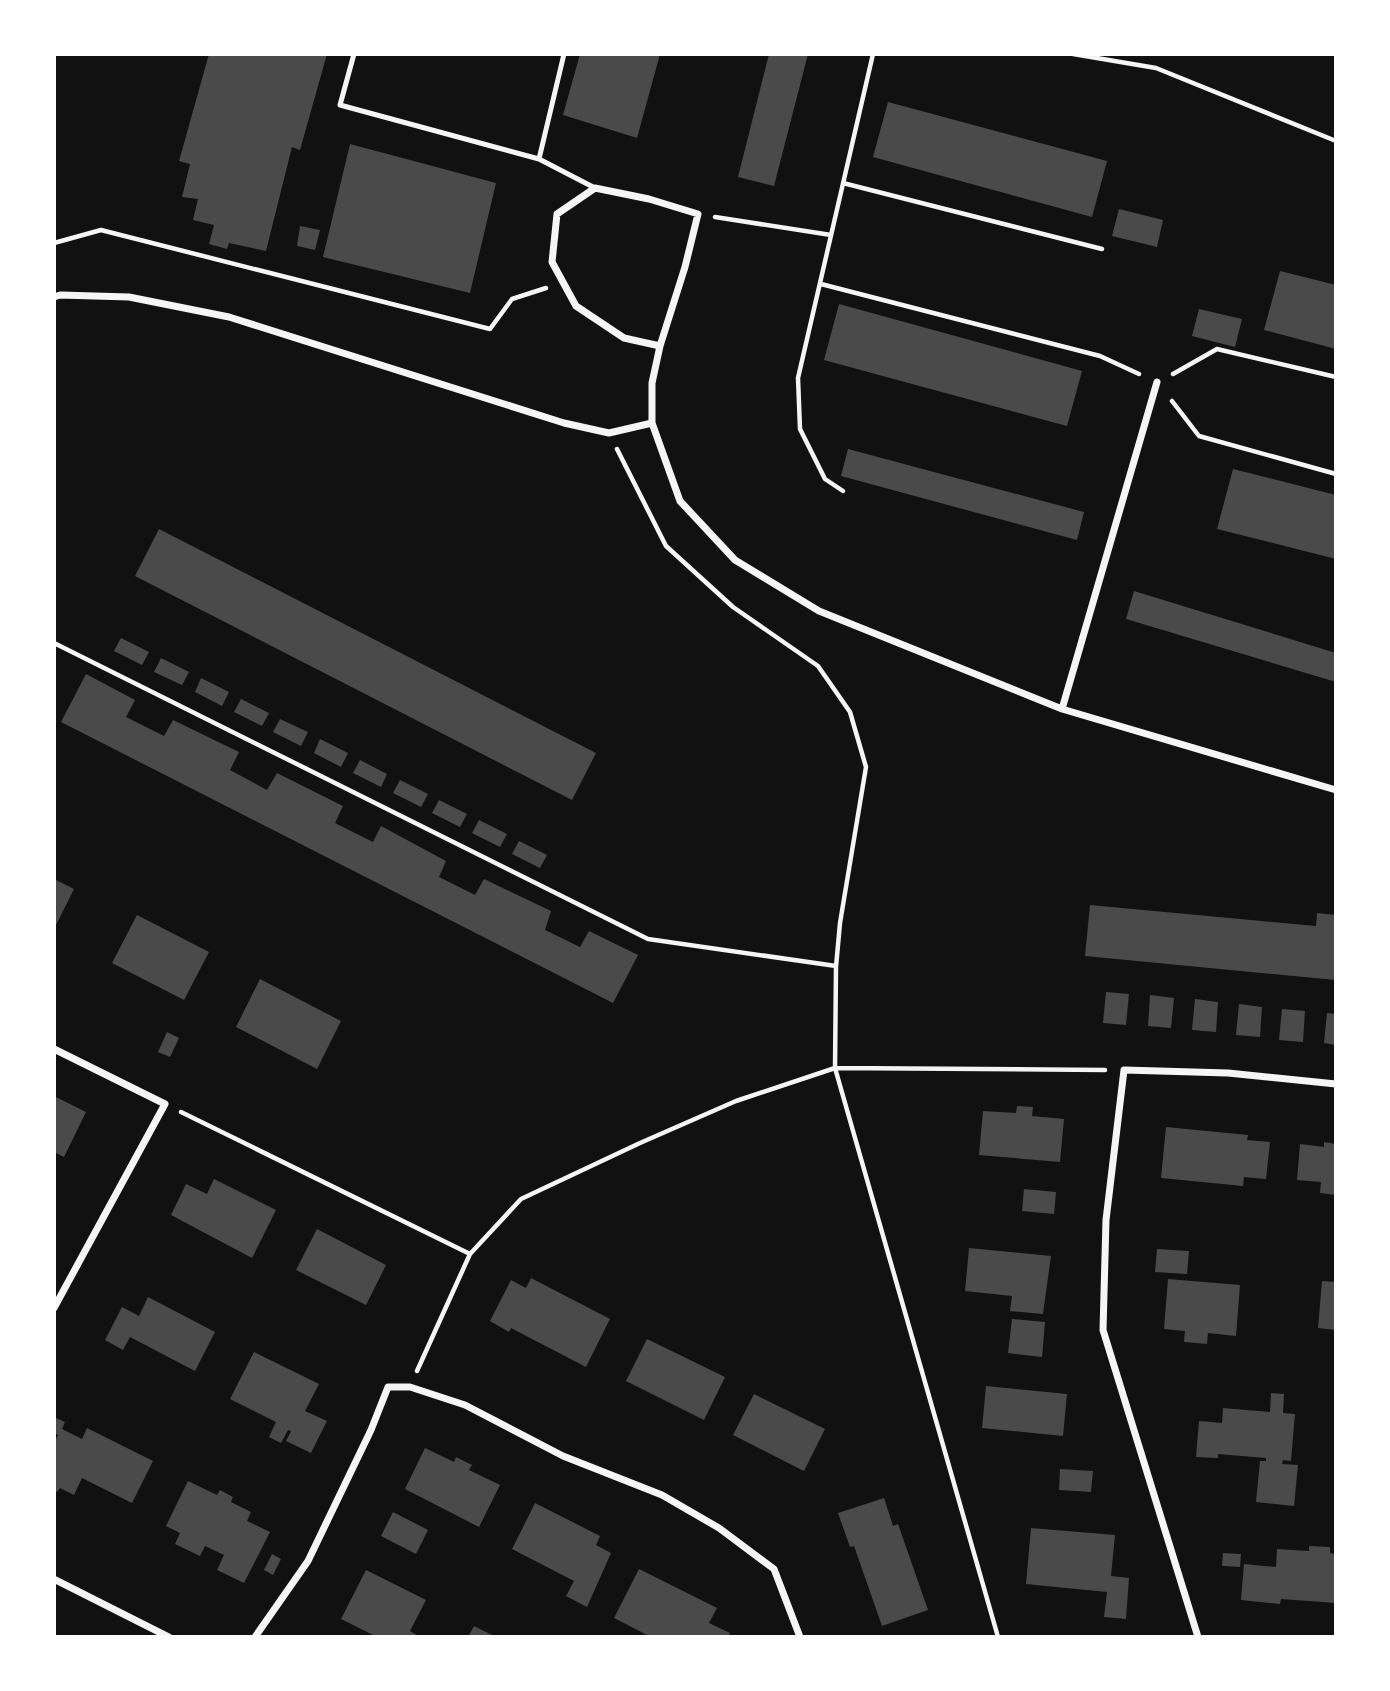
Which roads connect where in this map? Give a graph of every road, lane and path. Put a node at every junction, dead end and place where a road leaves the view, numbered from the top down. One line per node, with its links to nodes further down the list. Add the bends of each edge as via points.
1 (354, 54): 6 (lane, via 340,104)
2 (564, 54): 6 (lane)
3 (873, 54): 7 (path)
4 (1073, 54): 5 (path, via 1156,68)
5 (1336, 141)
6 (539, 159): 8 (lane)
7 (843, 183): 10 (path); 12 (path)
8 (595, 188): 9 (street); 13 (street, via 557,214 552,262)
9 (698, 214): 10 (path); 16 (street)
10 (831, 235): 14 (path)
11 (54, 243): 13 (path, via 101,230 490,329 512,299)
12 (1102, 249)
13 (564, 283): 16 (street, via 576,306 624,338)
14 (821, 284): 18 (path, via 1100,356); 22 (path, via 798,378 800,429 825,479)
15 (54, 297): 20 (street, via 129,297 229,317 564,423)
16 (660, 346): 19 (street, via 652,383)
17 (1336, 377): 18 (path, via 1217,349)
18 (1157, 382): 21 (path, via 1199,436); 24 (street)
19 (652, 422): 20 (street); 24 (street, via 680,500 735,560 820,611)
20 (609, 433): 26 (path, via 666,546 733,607 818,666 850,712 866,767)
21 (1336, 474)
22 (843, 491)
23 (54, 643): 26 (path, via 648,939)
24 (1062, 709): 25 (street)
25 (1336, 790)
26 (836, 967): 28 (path)
27 (54, 1049): 31 (street)
28 (835, 1068): 29 (path); 32 (path, via 736,1101 522,1199); 39 (path)
29 (1124, 1070): 30 (street, via 1228,1073); 40 (street, via 1107,1220 1102,1330)
30 (1336, 1084)
31 (165, 1104): 32 (path); 33 (street)
32 (470, 1254): 34 (path)
33 (54, 1308)
34 (410, 1387): 37 (street, via 388,1387 308,1561); 38 (street, via 465,1405 563,1456 662,1495 719,1528 774,1569)
35 (54, 1579): 36 (street)
36 (169, 1637)
37 (255, 1637)
38 (800, 1637)
39 (998, 1637)
40 (1198, 1637)

